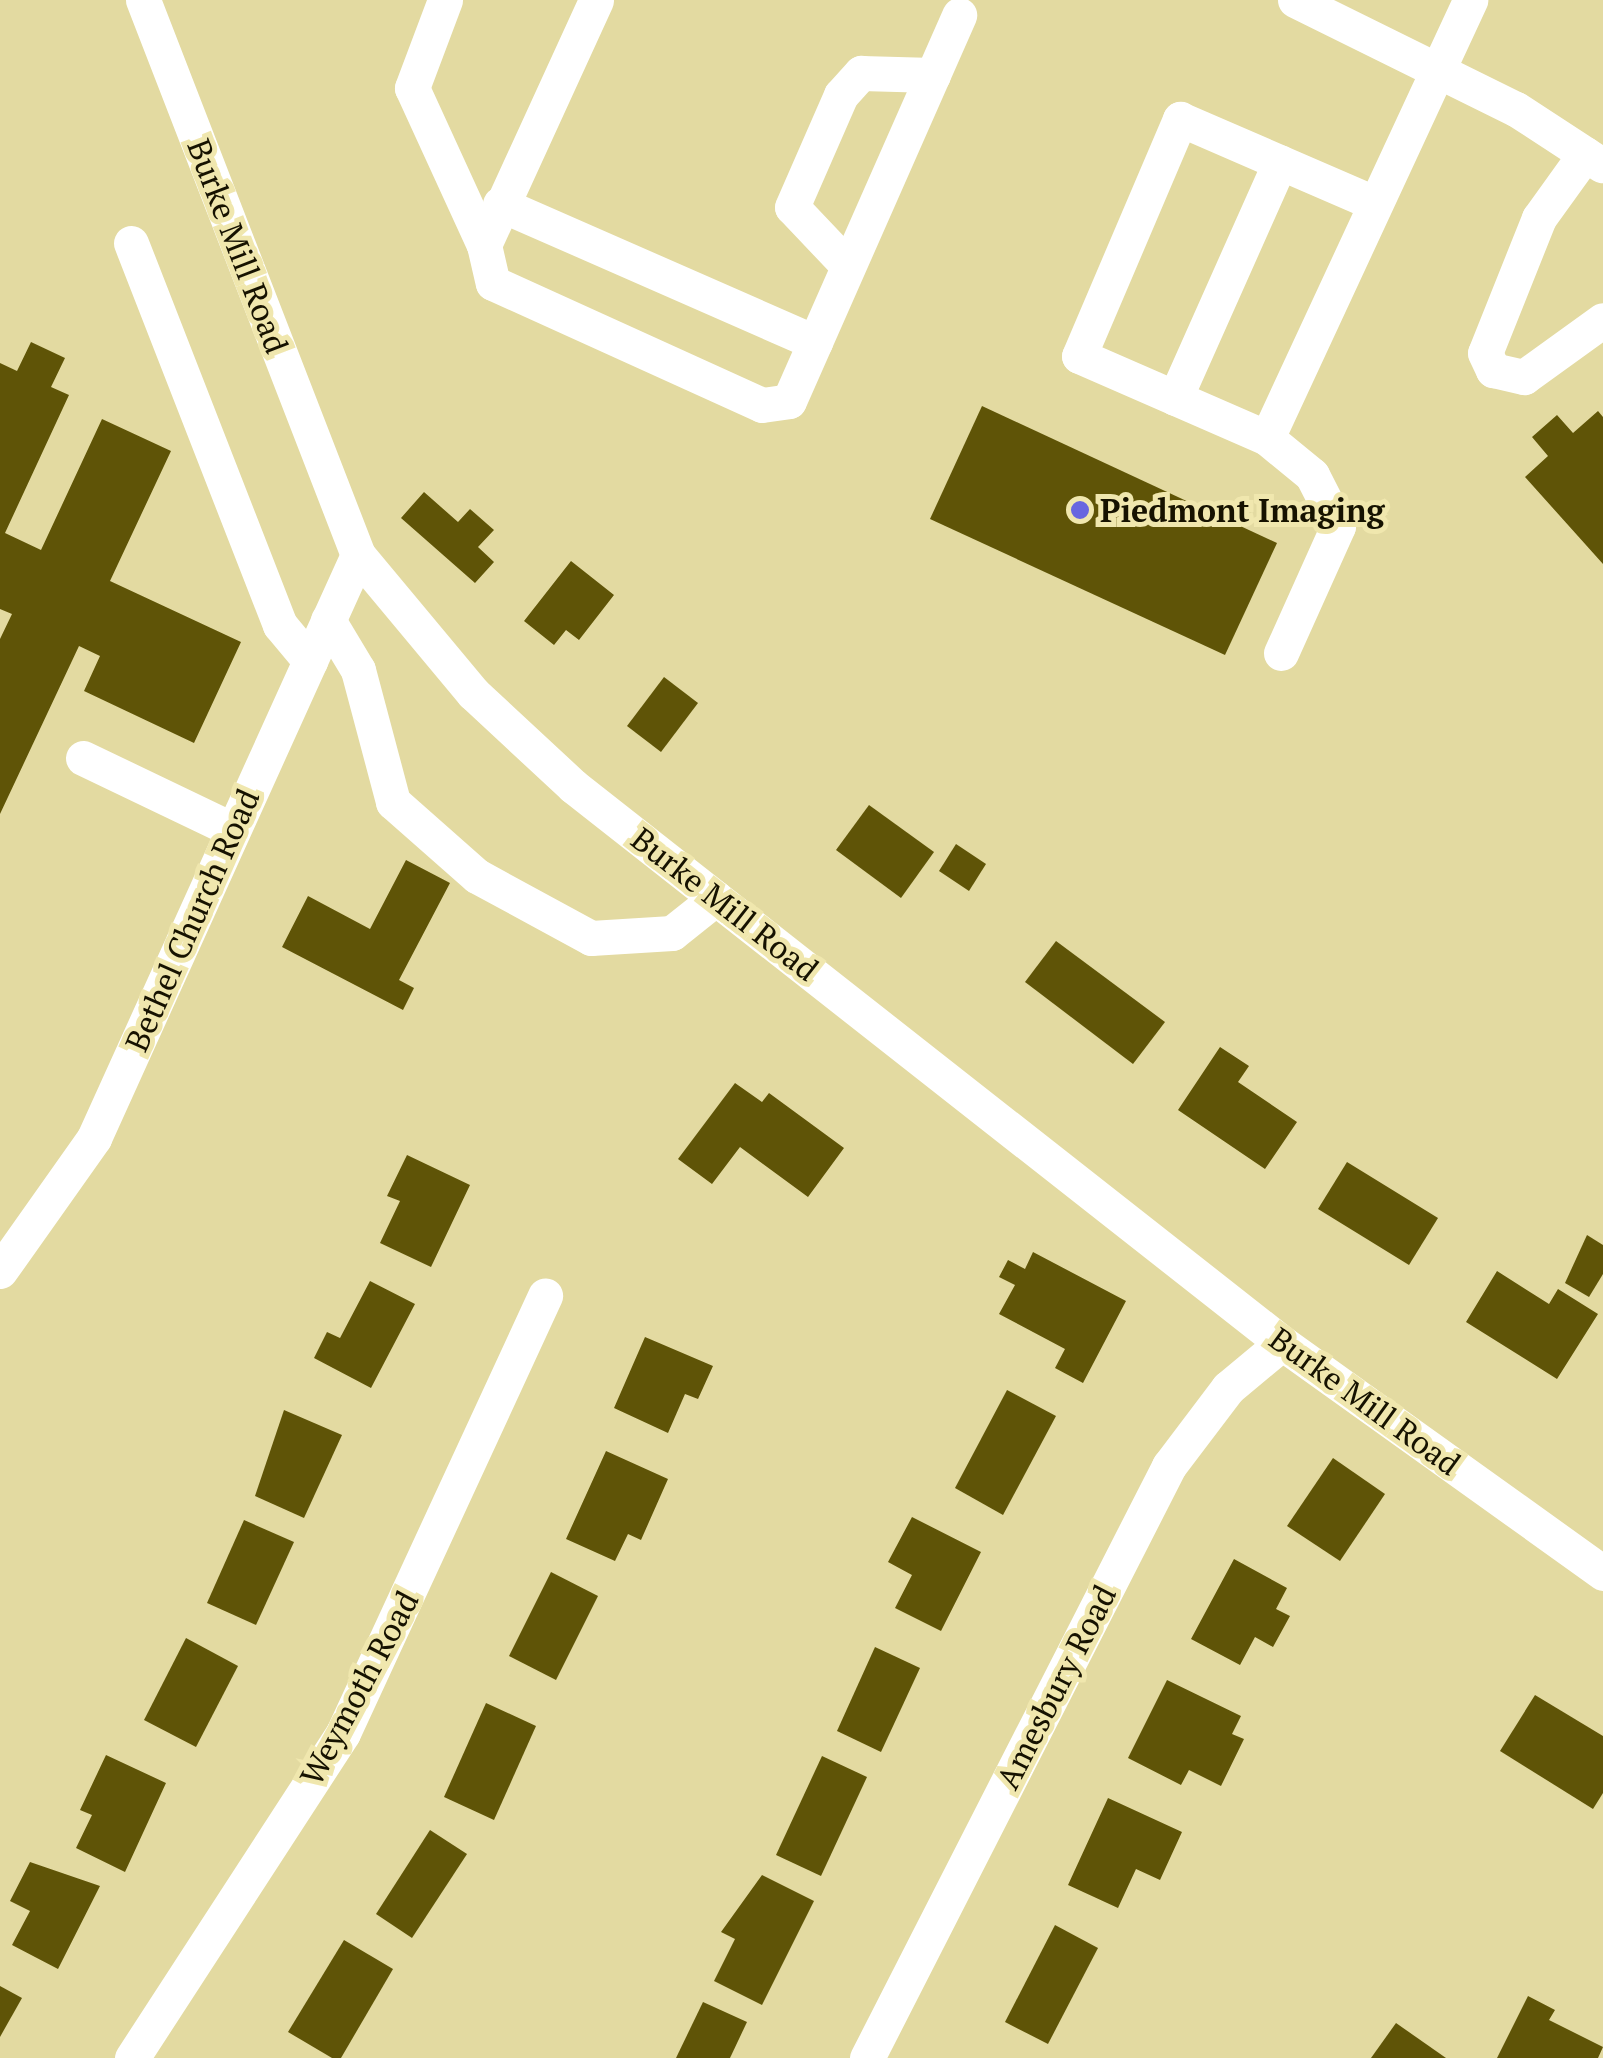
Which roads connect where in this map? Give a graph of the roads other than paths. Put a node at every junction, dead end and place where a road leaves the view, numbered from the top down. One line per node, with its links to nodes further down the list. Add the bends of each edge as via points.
1 (144, 0): 20 (street, Burke Mill Road)
2 (445, 0): 14 (street, via 412,88)
3 (596, 0): 12 (street)
4 (1296, 0): 7 (street)
5 (1470, 0): 7 (street)
6 (951, 5): 8 (street)
7 (1440, 70): 9 (street); 11 (street)
8 (933, 75): 15 (street); 15 (street, via 861,73 841,95 792,207)
9 (1594, 160): 16 (street, via 1540,218 1485,353 1493,370 1524,377)
10 (1280, 162): 11 (street); 18 (street); 18 (street, via 1180,119 1079,356)
11 (1372, 202): 19 (street)
12 (500, 204): 14 (street); 17 (street)
13 (131, 243): 23 (street, via 280,625)
14 (484, 245): 17 (street, via 493,284 762,405 789,402)
15 (848, 266): 17 (street)
16 (1603, 320)
17 (815, 342)
18 (1175, 398): 19 (street)
19 (1267, 438): 22 (street, via 1312,475 1338,526)
20 (358, 555): 21 (street, Bethel Church Road); 26 (street, Burke Mill Road, via 473,693)
21 (328, 620): 23 (street, Bethel Church Road); 26 (street, via 358,670 394,802 477,876 591,938 672,933)
22 (1281, 653)
23 (310, 661): 25 (street, Bethel Church Road)
24 (83, 758): 25 (street)
25 (233, 830): 27 (street, Bethel Church Road, via 94,1138)
26 (716, 898): 29 (street, Burke Mill Road)
27 (0, 1271)
28 (545, 1295): 31 (street, Weymoth Road, via 343,1733)
29 (1282, 1342): 30 (street, Burke Mill Road); 32 (street, Amesbury Road, via 1228,1388 1169,1466)
30 (1603, 1573)
31 (132, 2058)
32 (866, 2058)

